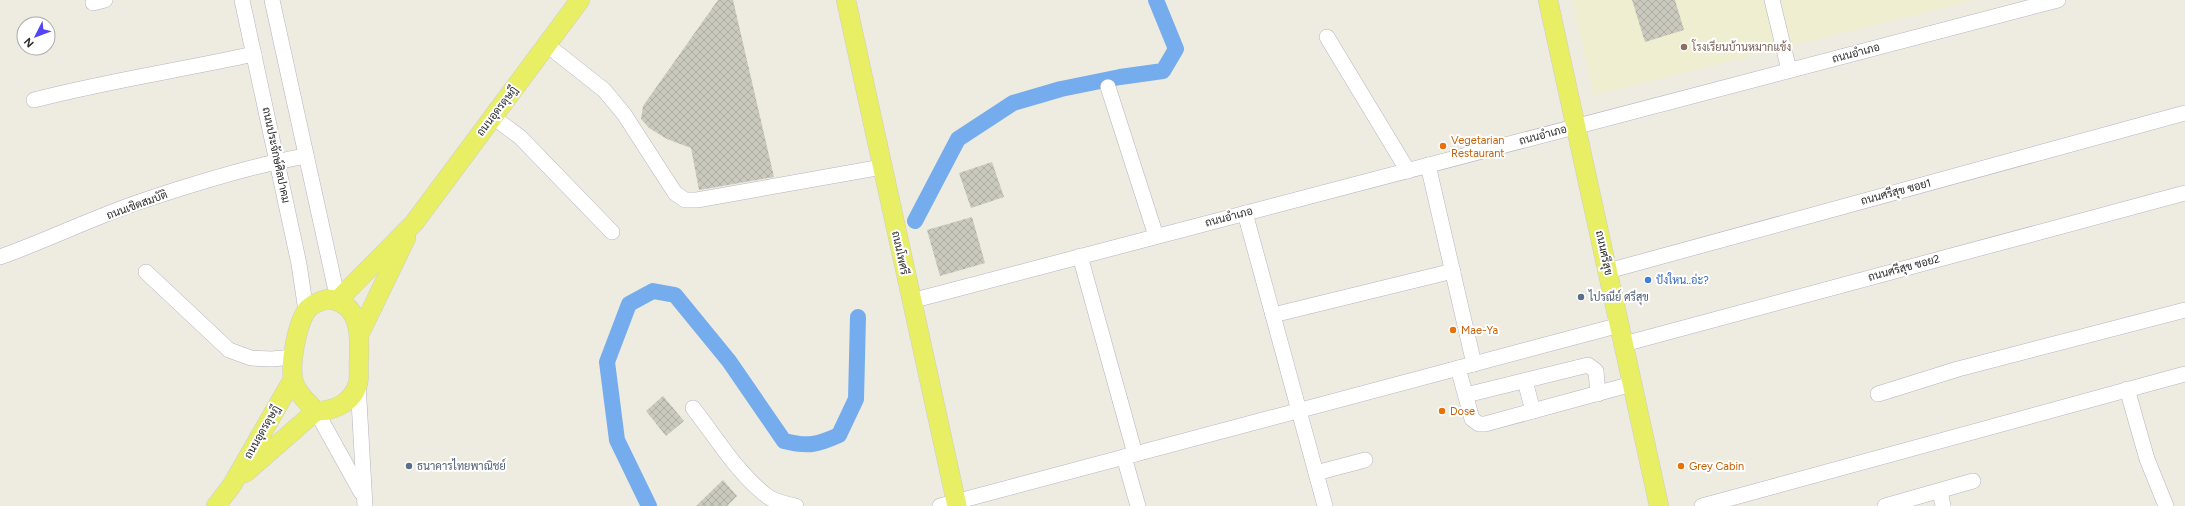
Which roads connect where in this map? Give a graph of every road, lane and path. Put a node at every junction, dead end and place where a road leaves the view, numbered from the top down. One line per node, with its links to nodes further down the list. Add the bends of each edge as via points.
1 (242, 0): 10 (street, ถนนประจักษ์ศิลปาคม)
2 (272, 0): 17 (street)
3 (580, 0): 9 (main road, ถนนอุดรดุษฎี)
4 (846, 0): 20 (main road, ถนนโพศรี)
5 (1548, 0): 16 (main road, ถนนศรีสุข)
6 (1772, 0): 11 (street)
7 (2051, 1): 11 (street, ถนนอำเภอ)
8 (1327, 37): 21 (street)
9 (547, 45): 15 (main road, ถนนอุดรดุษฎี); 20 (street, via 604,90 624,114 675,193 685,200)
10 (254, 54): 13 (street, via 184,70 81,87); 18 (street, ถนนประจักษ์ศิลปาคม)
11 (1789, 70): 16 (street, ถนนอำเภอ)
12 (1108, 87): 26 (street)
13 (34, 100)
14 (2185, 113): 30 (street, ถนนศรีสุข ซอย1)
15 (493, 117): 24 (main road, ถนนอุดรดุษฎี); 25 (street, via 520,137)
16 (1576, 126): 19 (street, ถนนอำเภอ); 30 (main road, ถนนศรีสุข)
17 (306, 156): 18 (street, ถนนเชิดสมบัติ); 32 (street)
18 (277, 161): 28 (street, ถนนเชิดสมบัติ, via 141,202); 35 (street, ถนนประจักษ์ศิลปาคม, via 299,264)
19 (1428, 165): 21 (street, ถนนอำเภอ); 29 (street)
20 (882, 167): 33 (main road, ถนนโพศรี)
21 (1408, 171): 23 (street, ถนนอำเภอ)
22 (2185, 193): 39 (street, ถนนศรีสุข ซอย2)
23 (1245, 214): 26 (street, ถนนอำเภอ); 36 (street)
24 (414, 223): 32 (main road, ถนนอุดรดุษฎี); 38 (main road, ถนนอุดรดุษฎี)
25 (612, 232)
26 (1156, 236): 27 (street, ถนนอำเภอ)
27 (1080, 256): 33 (street, ถนนอำเภอ); 56 (street)
28 (0, 257)
29 (1453, 271): 36 (street); 41 (street)
30 (1608, 271): 37 (main road, ถนนศรีสุข)
31 (146, 272): 40 (street, via 229,350 251,358)
32 (338, 300): 35 (main road, via 320,301); 38 (main road, via 354,315)
33 (911, 301): 63 (main road, ถนนโพศรี)
34 (2185, 310): 50 (street, via 1958,369)
35 (306, 311): 40 (main road)
36 (1273, 315): 53 (street)
37 (1620, 326): 39 (main road, ถนนศรีสุข); 41 (street)
38 (360, 333): 46 (main road)
39 (1624, 344): 47 (main road, ถนนศรีสุข)
40 (293, 357): 44 (main road)
41 (1474, 364): 42 (street)
42 (1458, 368): 51 (street); 53 (street)
43 (2185, 374): 48 (street)
44 (293, 379): 54 (main road, via 303,398); 60 (main road, ถนนอุดรดุษฎี)
45 (1525, 381): 49 (street, via 1588,365 1596,371); 51 (street); 55 (street)
46 (358, 383): 54 (main road, via 352,396 344,404 329,411); 62 (street)
47 (1632, 384): 49 (street); 68 (main road, ถนนศรีสุข)
48 (2127, 389): 69 (street); 72 (street, via 2147,459)
49 (1598, 394): 55 (street)
50 (1878, 394)
51 (1466, 396): 55 (street, via 1472,418 1479,424)
52 (693, 408): 65 (street, via 746,477 768,497)
53 (1298, 410): 56 (street); 58 (street)
54 (316, 411): 60 (main road, ถนนอุดรดุษฎี); 62 (street)
55 (1533, 411)
56 (1129, 455): 63 (street); 66 (street)
57 (1365, 460): 58 (street)
58 (1316, 473): 67 (street)
59 (1973, 481): 61 (street)
60 (232, 485): 64 (main road, ถนนอุดรดุษฎี)
61 (1940, 490): 70 (street); 71 (street)
62 (365, 501)
63 (951, 504)
64 (216, 506)
65 (796, 506)
66 (1138, 506)
67 (1325, 506)
68 (1659, 506)
69 (1702, 506)
70 (1885, 506)
71 (1943, 506)
72 (2166, 506)

